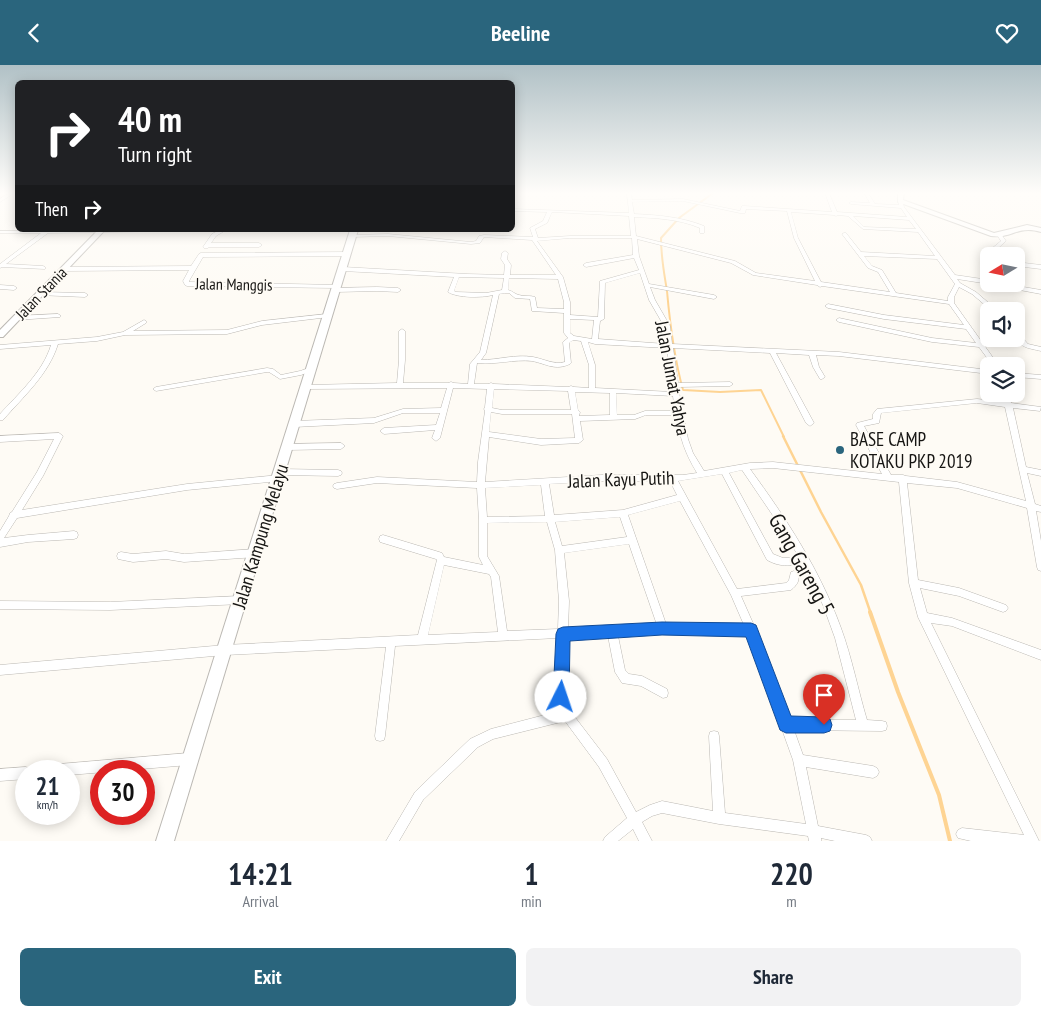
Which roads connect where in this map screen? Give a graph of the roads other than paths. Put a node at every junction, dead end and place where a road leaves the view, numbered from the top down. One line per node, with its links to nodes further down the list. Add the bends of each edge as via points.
1 (532, 229): 17 (street)
2 (634, 229): 16 (street, Jalan Jumat Yahya)
3 (794, 229): 42 (street)
4 (886, 229): 7 (street)
5 (977, 229): 15 (street)
6 (1014, 229): 15 (street)
7 (920, 231): 26 (street)
8 (24, 232): 13 (street)
9 (47, 232): 29 (street)
10 (100, 232): 33 (street, Jalan Stania)
11 (220, 232): 18 (street)
12 (351, 232): 17 (street, via 471,243 484,236); 22 (main road, Jalan Kampung Melayu)
13 (0, 233)
14 (844, 234): 23 (street)
15 (999, 235): 20 (street, via 1004,241)
16 (634, 237): 17 (street); 25 (street, Jalan Jumat Yahya); 42 (street, via 733,262 751,273)
17 (535, 239): 38 (street)
18 (208, 245): 19 (street); 24 (street)
19 (259, 245)
20 (997, 247)
21 (505, 253): 37 (street)
22 (347, 254): 24 (street); 34 (main road, Jalan Kampung Melayu)
23 (861, 254): 26 (street); 54 (street, via 870,267 880,271)
24 (201, 255): 32 (street)
25 (636, 256): 27 (street); 35 (street, Jalan Jumat Yahya)
26 (940, 258): 39 (street)
27 (586, 265)
28 (1025, 265): 30 (street)
29 (0, 266): 31 (street)
30 (1041, 267)
31 (43, 268)
32 (193, 268): 33 (street, Jalan Manggis); 46 (street, Jalan Manggis, via 187,284)
33 (64, 269): 52 (street, Jalan Stania)
34 (343, 269): 36 (street); 46 (main road, Jalan Kampung Melayu)
35 (642, 271): 41 (street, Jalan Jumat Yahya); 63 (street, via 602,282 602,318)
36 (456, 275): 37 (street); 51 (street, via 451,292 455,294)
37 (506, 277): 38 (street); 49 (street)
38 (560, 277): 61 (street)
39 (954, 277): 40 (street); 43 (street)
40 (980, 281)
41 (647, 285): 55 (street); 77 (street, Jalan Jumat Yahya)
42 (820, 285): 54 (street)
43 (958, 285): 56 (street); 57 (street, via 950,297)
44 (0, 287): 45 (street)
45 (14, 288)
46 (337, 288): 48 (street); 60 (main road, Jalan Kampung Melayu)
47 (1025, 289): 50 (street)
48 (398, 291)
49 (505, 291): 51 (street); 61 (street, via 517,297 533,298 534,310)
50 (1041, 292)
51 (496, 293): 82 (street, via 483,353)
52 (40, 294): 53 (street); 62 (street, Jalan Stania)
53 (85, 295)
54 (894, 295): 57 (street)
55 (714, 297)
56 (985, 302)
57 (951, 303): 66 (street)
58 (828, 306): 66 (street, via 884,317)
59 (58, 316): 62 (street)
60 (327, 316): 68 (street, via 262,323 227,332); 84 (main road, Jalan Kampung Melayu)
61 (566, 317): 63 (street); 70 (street, via 567,333)
62 (16, 318): 69 (street, Jalan Stania)
63 (597, 320): 72 (street)
64 (839, 321): 75 (street, via 932,340)
65 (144, 322): 68 (street)
66 (967, 327): 74 (street)
67 (402, 331): 90 (street)
68 (126, 333): 73 (street)
69 (0, 335)
70 (572, 339): 71 (street); 82 (street, via 566,342 566,365 524,358)
71 (584, 341): 72 (street); 96 (street, via 592,365)
72 (595, 341): 77 (street)
73 (55, 343): 78 (street); 106 (street, via 46,363)
74 (980, 344)
75 (980, 345)
76 (1025, 345): 79 (street)
77 (673, 346): 80 (street); 93 (street, Jalan Jumat Yahya)
78 (0, 347)
79 (1041, 349)
80 (772, 351): 81 (street); 108 (street)
81 (812, 353): 83 (street, via 866,356); 86 (street)
82 (475, 361): 91 (street)
83 (980, 372)
84 (310, 376): 90 (street); 95 (street, via 301,373 280,377 271,369); 107 (main road, Jalan Kampung Melayu)
85 (1025, 376): 87 (street)
86 (822, 377)
87 (1041, 377)
88 (451, 384): 90 (street); 91 (street); 102 (street)
89 (730, 384): 93 (street)
90 (400, 385)
91 (471, 385): 92 (street)
92 (491, 385): 94 (street); 100 (street)
93 (680, 385): 98 (street, Jalan Jumat Yahya)
94 (571, 388): 96 (street); 104 (street)
95 (156, 389)
96 (592, 389): 97 (street)
97 (614, 391): 98 (street); 105 (street)
98 (676, 394): 103 (street, Jalan Jumat Yahya)
99 (1009, 404): 101 (street); 117 (street); 123 (street, via 977,401 879,411 876,421 860,425)
100 (487, 409): 104 (street); 111 (street)
101 (1040, 409)
102 (444, 410): 107 (street, via 402,411 374,420); 109 (street)
103 (679, 413): 105 (street); 122 (street, Jalan Jumat Yahya, via 689,453)
104 (576, 416): 105 (street); 111 (street, via 579,440 575,441 541,442)
105 (614, 417)
106 (0, 418)
107 (294, 423): 115 (main road, Jalan Kampung Melayu)
108 (810, 423)
109 (439, 427): 110 (street); 112 (street)
110 (384, 431)
111 (485, 435): 127 (street)
112 (436, 438)
113 (0, 439): 133 (street, via 59,436 40,474)
114 (341, 446): 115 (street)
115 (287, 447): 121 (main road, Jalan Kampung Melayu)
116 (744, 467): 118 (street, Jalan Kayu Putih); 123 (street, Jalan Kayu Putih, via 772,465); 145 (street, Gang Gareng 5)
117 (1023, 469): 120 (street); 130 (street)
118 (724, 471): 122 (street, Jalan Kayu Putih); 145 (street, via 770,557 783,563)
119 (338, 473): 121 (street)
120 (1041, 473)
121 (280, 475): 133 (street); 142 (main road, Jalan Kampung Melayu)
122 (702, 475): 124 (street, Jalan Kayu Putih)
123 (888, 477): 125 (street, Jalan Kayu Putih)
124 (672, 478): 126 (street, Jalan Kayu Putih); 129 (street)
125 (904, 478): 130 (street, Jalan Kayu Putih, via 957,485); 149 (street)
126 (545, 482): 127 (street, Jalan Kayu Putih); 134 (street)
127 (481, 485): 128 (street, Jalan Kayu Putih, via 378,480); 135 (street)
128 (337, 486)
129 (682, 497): 132 (street); 150 (street)
130 (1031, 506): 131 (street, Jalan Kayu Putih); 146 (street)
131 (1041, 509)
132 (623, 513): 134 (street); 139 (street)
133 (13, 515): 137 (street)
134 (550, 519): 135 (street); 141 (street)
135 (483, 520): 147 (street, via 482,557)
136 (74, 535): 140 (street, via 39,536)
137 (0, 538)
138 (383, 539): 144 (street, via 439,556)
139 (632, 540): 141 (street); 155 (street)
140 (0, 543)
141 (559, 550): 158 (street, via 564,601)
142 (256, 553): 143 (street, via 184,558); 151 (main road, Jalan Kampung Melayu)
143 (121, 555)
144 (441, 560): 147 (street); 160 (street)
145 (805, 560): 168 (street, Gang Gareng 5, via 837,628)
146 (1041, 567)
147 (492, 571): 159 (street)
148 (794, 575): 150 (street, via 794,583 788,587)
149 (914, 583): 153 (street, via 959,592); 154 (street)
150 (735, 593): 156 (street)
151 (241, 600): 152 (street, via 110,606); 162 (main road, Jalan Kampung Melayu)
152 (0, 605)
153 (1003, 608)
154 (923, 617): 163 (street, via 952,622); 188 (street)
155 (662, 629): 156 (street); 157 (street)
156 (751, 630): 167 (street)
157 (612, 631): 158 (street); 165 (street, via 620,672 626,679 642,681)
158 (563, 634): 159 (street); 166 (street, via 561,697)
159 (502, 636): 160 (street)
160 (422, 640): 161 (street)
161 (391, 641): 162 (street); 170 (street)
162 (225, 650): 164 (street); 172 (main road, Jalan Kampung Melayu)
163 (1041, 655)
164 (0, 670)
165 (663, 693)
166 (567, 715): 179 (street, via 603,763); 184 (street, via 491,735 474,743 419,796)
167 (786, 725): 168 (street); 173 (street)
168 (863, 725): 169 (street)
169 (882, 726)
170 (380, 735)
171 (714, 736): 178 (street)
172 (189, 759): 174 (street); 183 (main road, Jalan Kampung Melayu)
173 (799, 760): 175 (street); 181 (street)
174 (80, 768)
175 (873, 772)
176 (15, 774): 177 (street)
177 (0, 775)
178 (719, 818): 179 (street, via 662,807); 181 (street)
179 (634, 821): 185 (street); 186 (street)
180 (962, 834): 187 (street)
181 (814, 836): 182 (street)
182 (859, 840)
183 (165, 841)
184 (392, 841)
185 (609, 841)
186 (646, 841)
187 (1024, 841)
188 (1033, 841)

